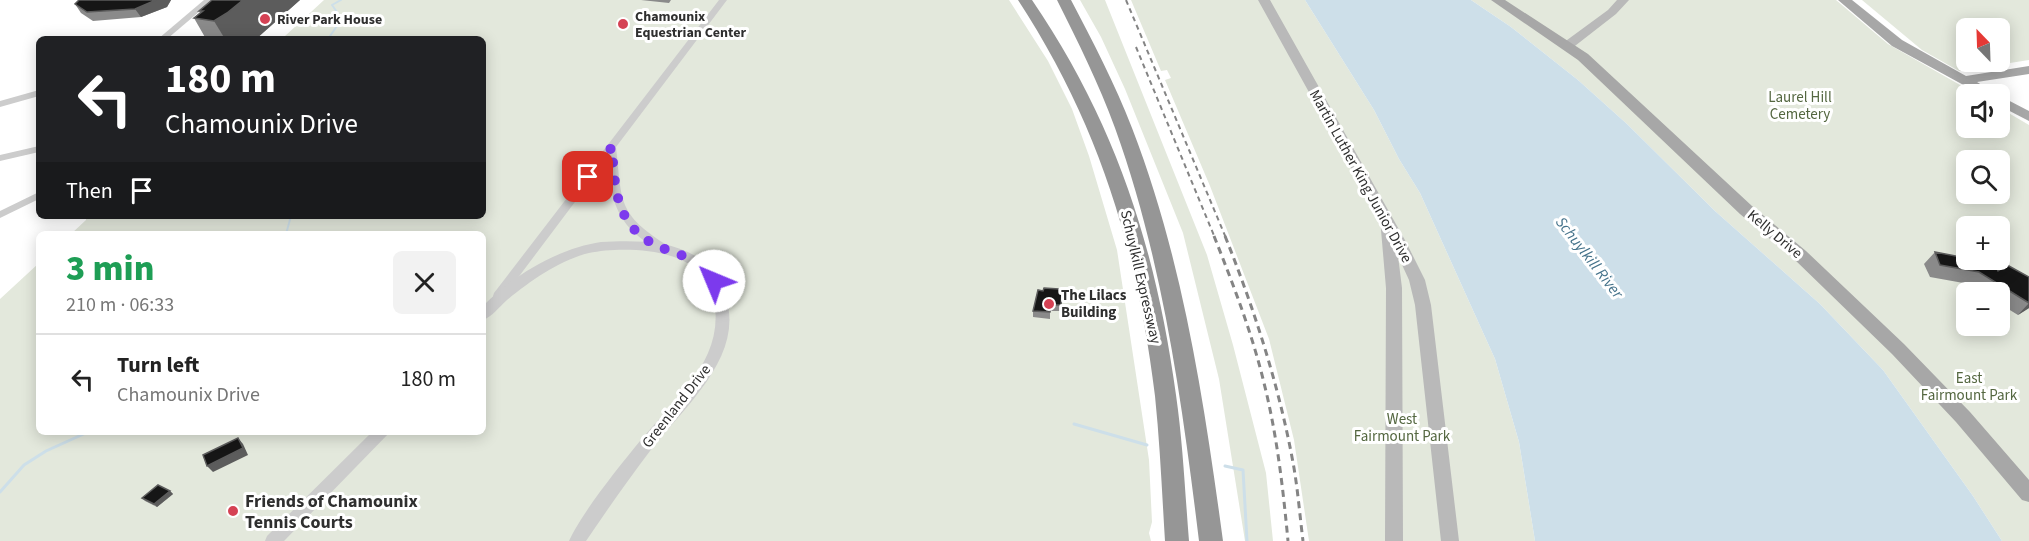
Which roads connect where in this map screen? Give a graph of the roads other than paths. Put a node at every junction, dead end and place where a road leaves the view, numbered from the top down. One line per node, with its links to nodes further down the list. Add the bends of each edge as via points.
1 (209, 0): 10 (street)
2 (723, 0): 20 (street)
3 (1025, 0): 35 (highway, Schuylkill Expressway, via 1062,56 1088,108 1134,236 1163,377)
4 (1064, 0): 36 (highway, Schuylkill Expressway, via 1118,113 1144,188 1187,366)
5 (1264, 0): 25 (main road, Martin Luther King Junior Drive)
6 (1497, 0): 11 (main road, Kelly Drive)
7 (1623, 0): 11 (main road)
8 (1844, 0): 12 (main road, via 1892,40)
9 (1854, 0): 12 (main road)
10 (166, 36)
11 (1567, 46): 32 (main road, Kelly Drive, via 1898,348)
12 (1922, 56): 14 (main road)
13 (2029, 70): 14 (main road)
14 (1964, 80): 15 (main road)
15 (1971, 84)
16 (36, 94): 17 (street)
17 (0, 104)
18 (2010, 106): 19 (main road)
19 (2029, 117)
20 (612, 147): 26 (street, Greenland Drive, via 616,192 624,217); 29 (street)
21 (36, 150): 22 (street)
22 (0, 158)
23 (36, 197): 24 (street)
24 (0, 215)
25 (1386, 218): 27 (main road, Martin Luther King Junior Drive); 28 (main road)
26 (663, 248): 29 (street, Greenland Drive, via 607,246 581,251); 34 (street, Greenland Drive, via 692,259 714,281 723,309 719,342 702,377 632,463)
27 (1417, 280): 28 (main road, via 1398,282); 38 (main road, Martin Luther King Junior Drive, via 1427,330)
28 (1394, 288): 37 (main road)
29 (495, 300): 30 (street, Greenland Drive)
30 (486, 311)
31 (379, 435): 33 (street)
32 (2029, 494)
33 (273, 541)
34 (577, 541)
35 (1177, 541)
36 (1211, 541)
37 (1394, 541)
38 (1450, 541)

